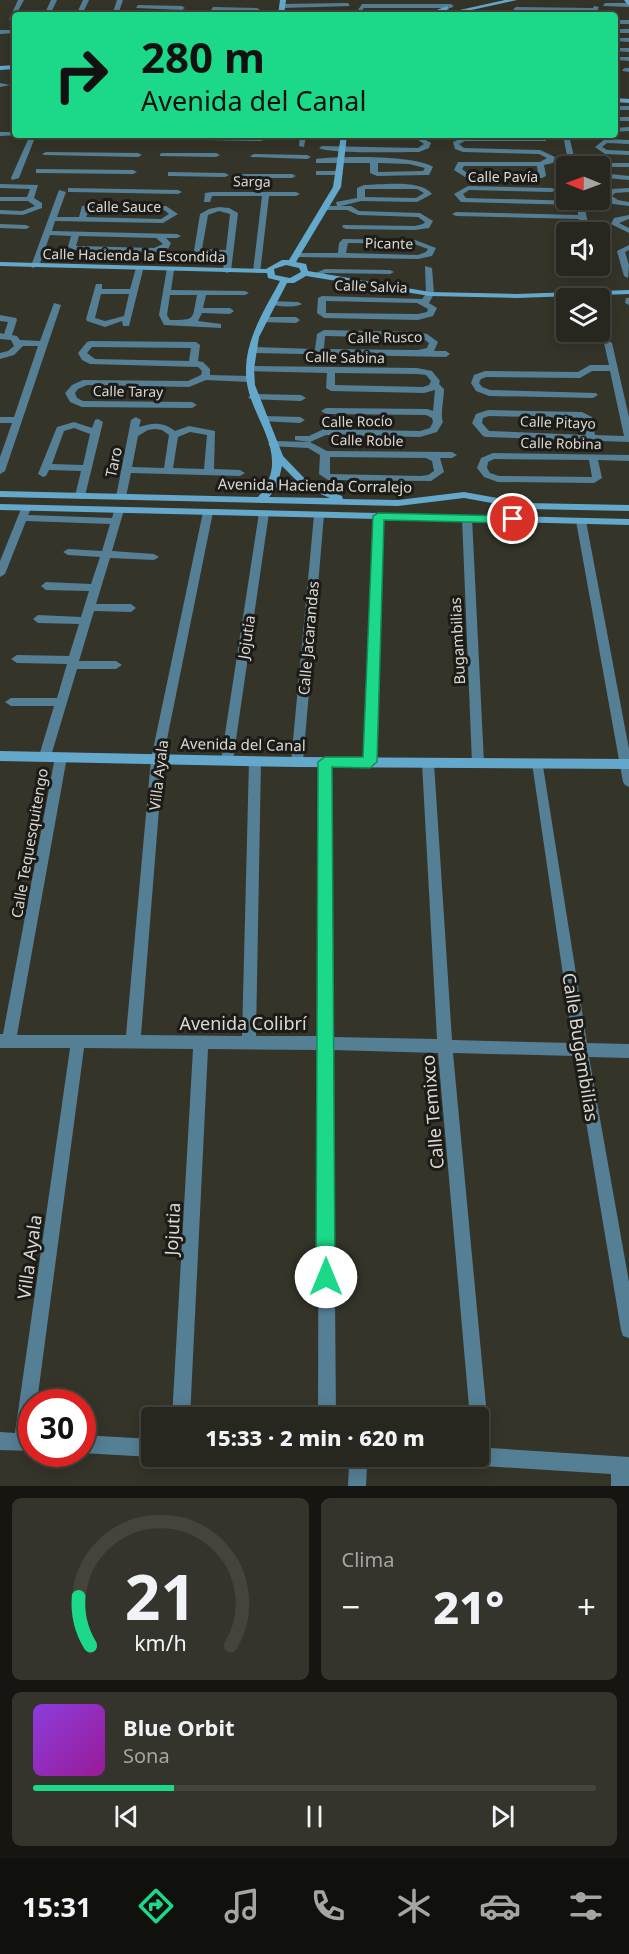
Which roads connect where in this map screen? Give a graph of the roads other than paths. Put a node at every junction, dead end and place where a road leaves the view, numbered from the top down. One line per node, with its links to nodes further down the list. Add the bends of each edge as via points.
1 (182, 0): 15 (street)
2 (219, 0): 17 (street)
3 (514, 0): 4 (street)
4 (504, 1): 7 (street); 13 (street); 21 (street)
5 (628, 2): 10 (street)
6 (283, 3): 8 (street)
7 (450, 4): 19 (street, via 362,6); 20 (street)
8 (348, 5)
9 (595, 5): 13 (street)
10 (605, 5)
11 (138, 7): 12 (street)
12 (150, 7): 15 (street); 16 (street)
13 (516, 9): 22 (street)
14 (257, 10): 18 (street)
15 (181, 11)
16 (148, 12)
17 (212, 12): 18 (street)
18 (245, 12)
19 (361, 12)
20 (433, 12)
21 (454, 12)
22 (514, 12)
23 (2, 32): 26 (street)
24 (618, 40): 25 (street)
25 (629, 40)
26 (0, 41)
27 (620, 59): 28 (street)
28 (629, 59)
29 (628, 119): 30 (street)
30 (629, 129)
31 (32, 138): 83 (street)
32 (83, 138): 56 (street)
33 (210, 138): 59 (street)
34 (236, 138): 41 (street)
35 (264, 138): 41 (street)
36 (303, 138): 43 (street)
37 (344, 138): 45 (street)
38 (374, 138): 46 (street)
39 (391, 138): 47 (street, via 425,140 427,147)
40 (567, 138): 61 (street)
41 (261, 139): 60 (street)
42 (629, 142): 53 (street, via 601,142 598,148)
43 (302, 146)
44 (322, 148): 45 (street)
45 (343, 148): 46 (street); 67 (street)
46 (378, 149): 47 (street)
47 (419, 150): 48 (street)
48 (429, 150)
49 (451, 150): 50 (street)
50 (463, 150): 51 (street); 51 (street, via 455,144 459,140 541,140)
51 (540, 152): 64 (street)
52 (591, 152): 53 (street)
53 (605, 152): 54 (street)
54 (629, 153)
55 (46, 154): 56 (street)
56 (77, 154): 75 (street); 75 (street, via 139,152 132,176)
57 (162, 155): 58 (street)
58 (176, 155): 59 (street); 79 (street, via 171,177)
59 (216, 156): 79 (street)
60 (254, 156): 62 (street); 82 (street)
61 (571, 156)
62 (294, 157): 63 (street); 82 (street, via 291,179)
63 (307, 157)
64 (552, 158): 65 (street); 71 (street)
65 (556, 159)
66 (319, 161): 67 (street)
67 (341, 161): 68 (street); 77 (street)
68 (374, 162): 68 (street, via 374,174 427,175 429,167 420,163)
69 (452, 163): 70 (street)
70 (466, 163): 71 (street); 87 (street, via 459,166)
71 (540, 164): 87 (street, via 542,176 469,175)
72 (610, 165): 73 (street)
73 (629, 165)
74 (39, 171): 75 (street)
75 (71, 172): 86 (street)
76 (319, 173): 77 (street)
77 (339, 173): 107 (street)
78 (610, 174): 85 (street)
79 (211, 175): 80 (street)
80 (225, 175)
81 (238, 176): 82 (street)
82 (251, 176)
83 (15, 178): 84 (street); 88 (street)
84 (24, 178)
85 (629, 178)
86 (68, 180)
87 (457, 181): 99 (street, Calle Pavía, via 458,194); 101 (street, Calle Pavía, via 468,188 549,190)
88 (2, 182): 96 (street, via 35,187)
89 (629, 190): 104 (street, via 610,193 609,199)
90 (178, 192): 108 (street, via 66,191)
91 (266, 194): 92 (street, Sarga); 93 (street, Sarga); 140 (street)
92 (296, 194)
93 (208, 197)
94 (0, 199): 96 (street)
95 (360, 199): 97 (street); 97 (street, via 364,187 424,189 428,194); 107 (street)
96 (30, 200): 106 (street)
97 (417, 200): 100 (street)
98 (451, 200): 99 (street, Calle Pavía)
99 (464, 200): 101 (street, Calle Pavía)
100 (437, 201)
101 (549, 202): 102 (street, Calle Pavía)
102 (556, 202)
103 (610, 202): 104 (street)
104 (616, 202): 105 (street)
105 (629, 204)
106 (38, 206): 108 (street); 111 (street)
107 (327, 206): 112 (street); 133 (street)
108 (56, 207): 117 (street)
109 (581, 210): 114 (street)
110 (0, 213): 111 (street)
111 (23, 213): 122 (street, via 22,227)
112 (358, 213): 124 (street); 124 (street, via 420,214 429,225)
113 (456, 214): 114 (street)
114 (583, 217): 121 (street)
115 (606, 218): 116 (street)
116 (625, 218): 125 (street, via 616,222 617,226)
117 (52, 219): 118 (street, Calle Sauce); 126 (street)
118 (82, 220): 119 (street, Calle Sauce); 119 (street, Calle Sauce, via 86,207 176,208 172,218)
119 (164, 221): 120 (street)
120 (183, 222)
121 (584, 222)
122 (0, 226)
123 (345, 227): 124 (street)
124 (357, 227)
125 (629, 231)
126 (47, 233): 127 (street); 135 (street)
127 (76, 234): 128 (street); 128 (street, via 73,248 165,248)
128 (158, 236): 129 (street)
129 (177, 236)
130 (629, 247): 144 (street, via 621,251)
131 (228, 252): 131 (street, via 198,251 208,209 235,209); 139 (street)
132 (342, 256): 132 (street, Picante, via 421,257 431,253 432,248 415,242 346,241); 133 (street, Picante)
133 (295, 259): 141 (street, via 274,265); 143 (street)
134 (0, 264): 135 (street, Calle Hacienda la Escondida)
135 (35, 266): 137 (street, Calle Hacienda la Escondida)
136 (428, 268): 152 (street)
137 (139, 270): 138 (street, Calle Hacienda la Escondida); 147 (street)
138 (170, 270): 139 (street, Calle Hacienda la Escondida); 148 (street)
139 (227, 271): 140 (street, Calle Hacienda la Escondida)
140 (257, 271): 141 (street, Calle Hacienda la Escondida)
141 (268, 271): 146 (street)
142 (390, 272): 145 (street, via 325,271)
143 (305, 273): 145 (street); 146 (street, via 298,279)
144 (628, 273)
145 (315, 275): 152 (street)
146 (284, 281): 153 (street)
147 (133, 292): 147 (street, via 99,289 90,320 105,324 127,321)
148 (167, 292): 149 (street); 161 (street, via 164,320 174,325)
149 (202, 292): 151 (street); 156 (street)
150 (629, 292): 152 (street)
151 (245, 293)
152 (427, 298): 152 (street, Calle Salvia, via 322,298 321,315 418,317 430,314 433,308)
153 (272, 303): 154 (street); 159 (street)
154 (297, 304)
155 (57, 305): 166 (street)
156 (199, 310): 157 (street); 161 (street)
157 (230, 311)
158 (0, 318): 163 (street, via 13,320)
159 (264, 320): 160 (street); 167 (street)
160 (296, 320)
161 (191, 323): 162 (street)
162 (218, 326)
163 (4, 337): 165 (street)
164 (608, 343): 176 (street)
165 (18, 346): 166 (street); 172 (street)
166 (42, 347): 189 (street)
167 (252, 350): 168 (street, Calle Rusco); 179 (street)
168 (302, 351): 169 (street, Calle Rusco); 177 (street, via 295,358)
169 (319, 351): 170 (street, Calle Rusco); 170 (street, Calle Rusco, via 321,333 424,336 434,342 433,348)
170 (422, 353): 171 (street)
171 (446, 354)
172 (0, 356)
173 (73, 361): 174 (street)
174 (93, 362): 175 (street); 175 (street, via 83,357 86,348 107,342 196,345)
175 (193, 363): 180 (street, via 200,364)
176 (614, 368): 181 (street, via 590,368); 198 (street)
177 (300, 370): 178 (street, Calle Sabina); 179 (street, Calle Sabina)
178 (331, 370): 182 (street, Calle Sabina, via 425,372); 182 (street, via 331,388 424,390)
179 (250, 373): 180 (street, Calle Taray); 184 (street)
180 (206, 374): 183 (street, Calle Taray)
181 (580, 375): 181 (street, via 589,395 489,393 475,383 477,377 485,374)
182 (436, 383): 187 (street)
183 (189, 384): 183 (street, Calle Taray, via 188,405 82,404 73,400 70,393 86,382)
184 (254, 397): 185 (street); 186 (street)
185 (301, 398)
186 (264, 419): 191 (street); 199 (street)
187 (437, 419): 192 (street, Calle Rocío, via 434,430 420,434); 192 (street, via 417,411 326,409)
188 (0, 420): 189 (street)
189 (17, 420): 200 (street)
190 (136, 420): 193 (street, Taro)
191 (300, 420)
192 (324, 432): 199 (street, Calle Rocío, via 310,439)
193 (135, 434): 196 (street, via 142,428 159,426); 210 (street, Taro)
194 (472, 434): 195 (street, Calle Pitayo)
195 (486, 434): 197 (street, Calle Pitayo); 197 (street, via 477,423 479,416 488,413 582,415 587,417)
196 (174, 435): 212 (street); 213 (street, via 189,429 212,433)
197 (591, 436): 198 (street, Calle Pitayo)
198 (629, 439)
199 (273, 441): 201 (street, Calle Roble, via 310,445); 206 (street)
200 (5, 443): 211 (street)
201 (325, 454): 202 (street, Calle Roble); 202 (street, via 324,474 328,477 421,479 436,475 440,466)
202 (428, 455): 203 (street, Calle Roble)
203 (452, 456)
204 (476, 456): 205 (street, Calle Robina)
205 (493, 456): 207 (street, Calle Robina); 207 (street, via 484,460 482,468 498,479 594,480 597,478)
206 (279, 457): 218 (street, via 272,487); 220 (street, via 305,484)
207 (593, 457): 208 (street, Calle Robina)
208 (629, 458)
209 (86, 468): 209 (street, via 97,427 74,425 60,429 44,470); 216 (street)
210 (127, 470): 212 (street); 217 (street, Taro)
211 (0, 471)
212 (168, 471): 213 (street)
213 (209, 472): 214 (street)
214 (240, 472)
215 (0, 494): 216 (street, Avenida Hacienda Corralejo)
216 (80, 496): 217 (street, Avenida Hacienda Corralejo)
217 (122, 497): 218 (street, Avenida Hacienda Corralejo)
218 (261, 501): 219 (street, Avenida Hacienda Corralejo)
219 (311, 501): 220 (street, Avenida Hacienda Corralejo); 226 (street)
220 (349, 502): 222 (street, Avenida Hacienda Corralejo, via 414,502 464,495 526,506)
221 (0, 507): 224 (street)
222 (629, 508)
223 (208, 512): 225 (street); 227 (street); 250 (street, Villa Ayala)
224 (25, 513): 227 (street); 235 (street)
225 (264, 513): 226 (street); 251 (street, Jojutia)
226 (315, 514): 228 (street); 253 (street, Calle Jacarandas)
227 (118, 515): 233 (street, Calle Tequesquitengo)
228 (378, 516): 229 (street); 255 (street)
229 (467, 518): 230 (street); 257 (street, Bugambilias)
230 (582, 521): 231 (street); 259 (street)
231 (629, 522)
232 (68, 552): 233 (street)
233 (106, 554): 234 (street); 237 (street, Calle Tequesquitengo)
234 (154, 557)
235 (0, 574)
236 (46, 586): 237 (street)
237 (96, 588): 238 (street, Calle Tequesquitengo)
238 (90, 607): 239 (street); 241 (street, Calle Tequesquitengo)
239 (131, 608)
240 (38, 619): 241 (street)
241 (85, 621): 243 (street, Calle Tequesquitengo)
242 (17, 659): 243 (street)
243 (73, 662): 244 (street); 246 (street, Calle Tequesquitengo)
244 (116, 665)
245 (11, 702): 246 (street)
246 (61, 702): 248 (street, Calle Tequesquitengo)
247 (0, 756): 248 (street, Avenida del Canal)
248 (45, 756): 249 (street, Avenida del Canal)
249 (61, 757): 250 (street, Avenida del Canal); 261 (street, Calle Tequesquitengo)
250 (157, 759): 251 (street, Avenida del Canal); 263 (street, Villa Ayala)
251 (227, 760): 252 (street, Avenida del Canal)
252 (255, 761): 253 (street, Avenida del Canal); 265 (street)
253 (297, 762): 254 (street, Avenida del Canal)
254 (325, 762): 255 (street, Avenida del Canal); 266 (street)
255 (370, 762): 256 (street, Avenida del Canal)
256 (428, 763): 257 (street, Avenida del Canal); 267 (street, Calle Temixco)
257 (478, 763): 258 (street, Avenida del Canal)
258 (538, 763): 259 (street, Avenida del Canal); 268 (street, Calle Bugambilias)
259 (627, 764): 260 (street)
260 (629, 782)
261 (5, 1041): 262 (street, Avenida Colibrí)
262 (78, 1041): 263 (street, Avenida Colibrí); 271 (street, Villa Ayala)
263 (133, 1042): 264 (street, Avenida Colibrí)
264 (201, 1042): 265 (street, Avenida Colibrí); 272 (street, Jojutia)
265 (249, 1043): 266 (street, Avenida Colibrí)
266 (324, 1043): 267 (street, Avenida Colibrí); 273 (street)
267 (445, 1045): 268 (street, Avenida Colibrí); 274 (street, Calle Temixco)
268 (581, 1050): 269 (street, Avenida Colibrí); 270 (street, Calle Bugambilias)
269 (629, 1051)
270 (629, 1330)
271 (34, 1389)
272 (182, 1407)
273 (327, 1407)
274 (478, 1407)
275 (0, 1441): 276 (street)
276 (18, 1442)
277 (96, 1445): 278 (street)
278 (141, 1447)
279 (489, 1457): 281 (street)
280 (358, 1467): 282 (street)
281 (624, 1467): 283 (street)
282 (357, 1486)
283 (620, 1486)

